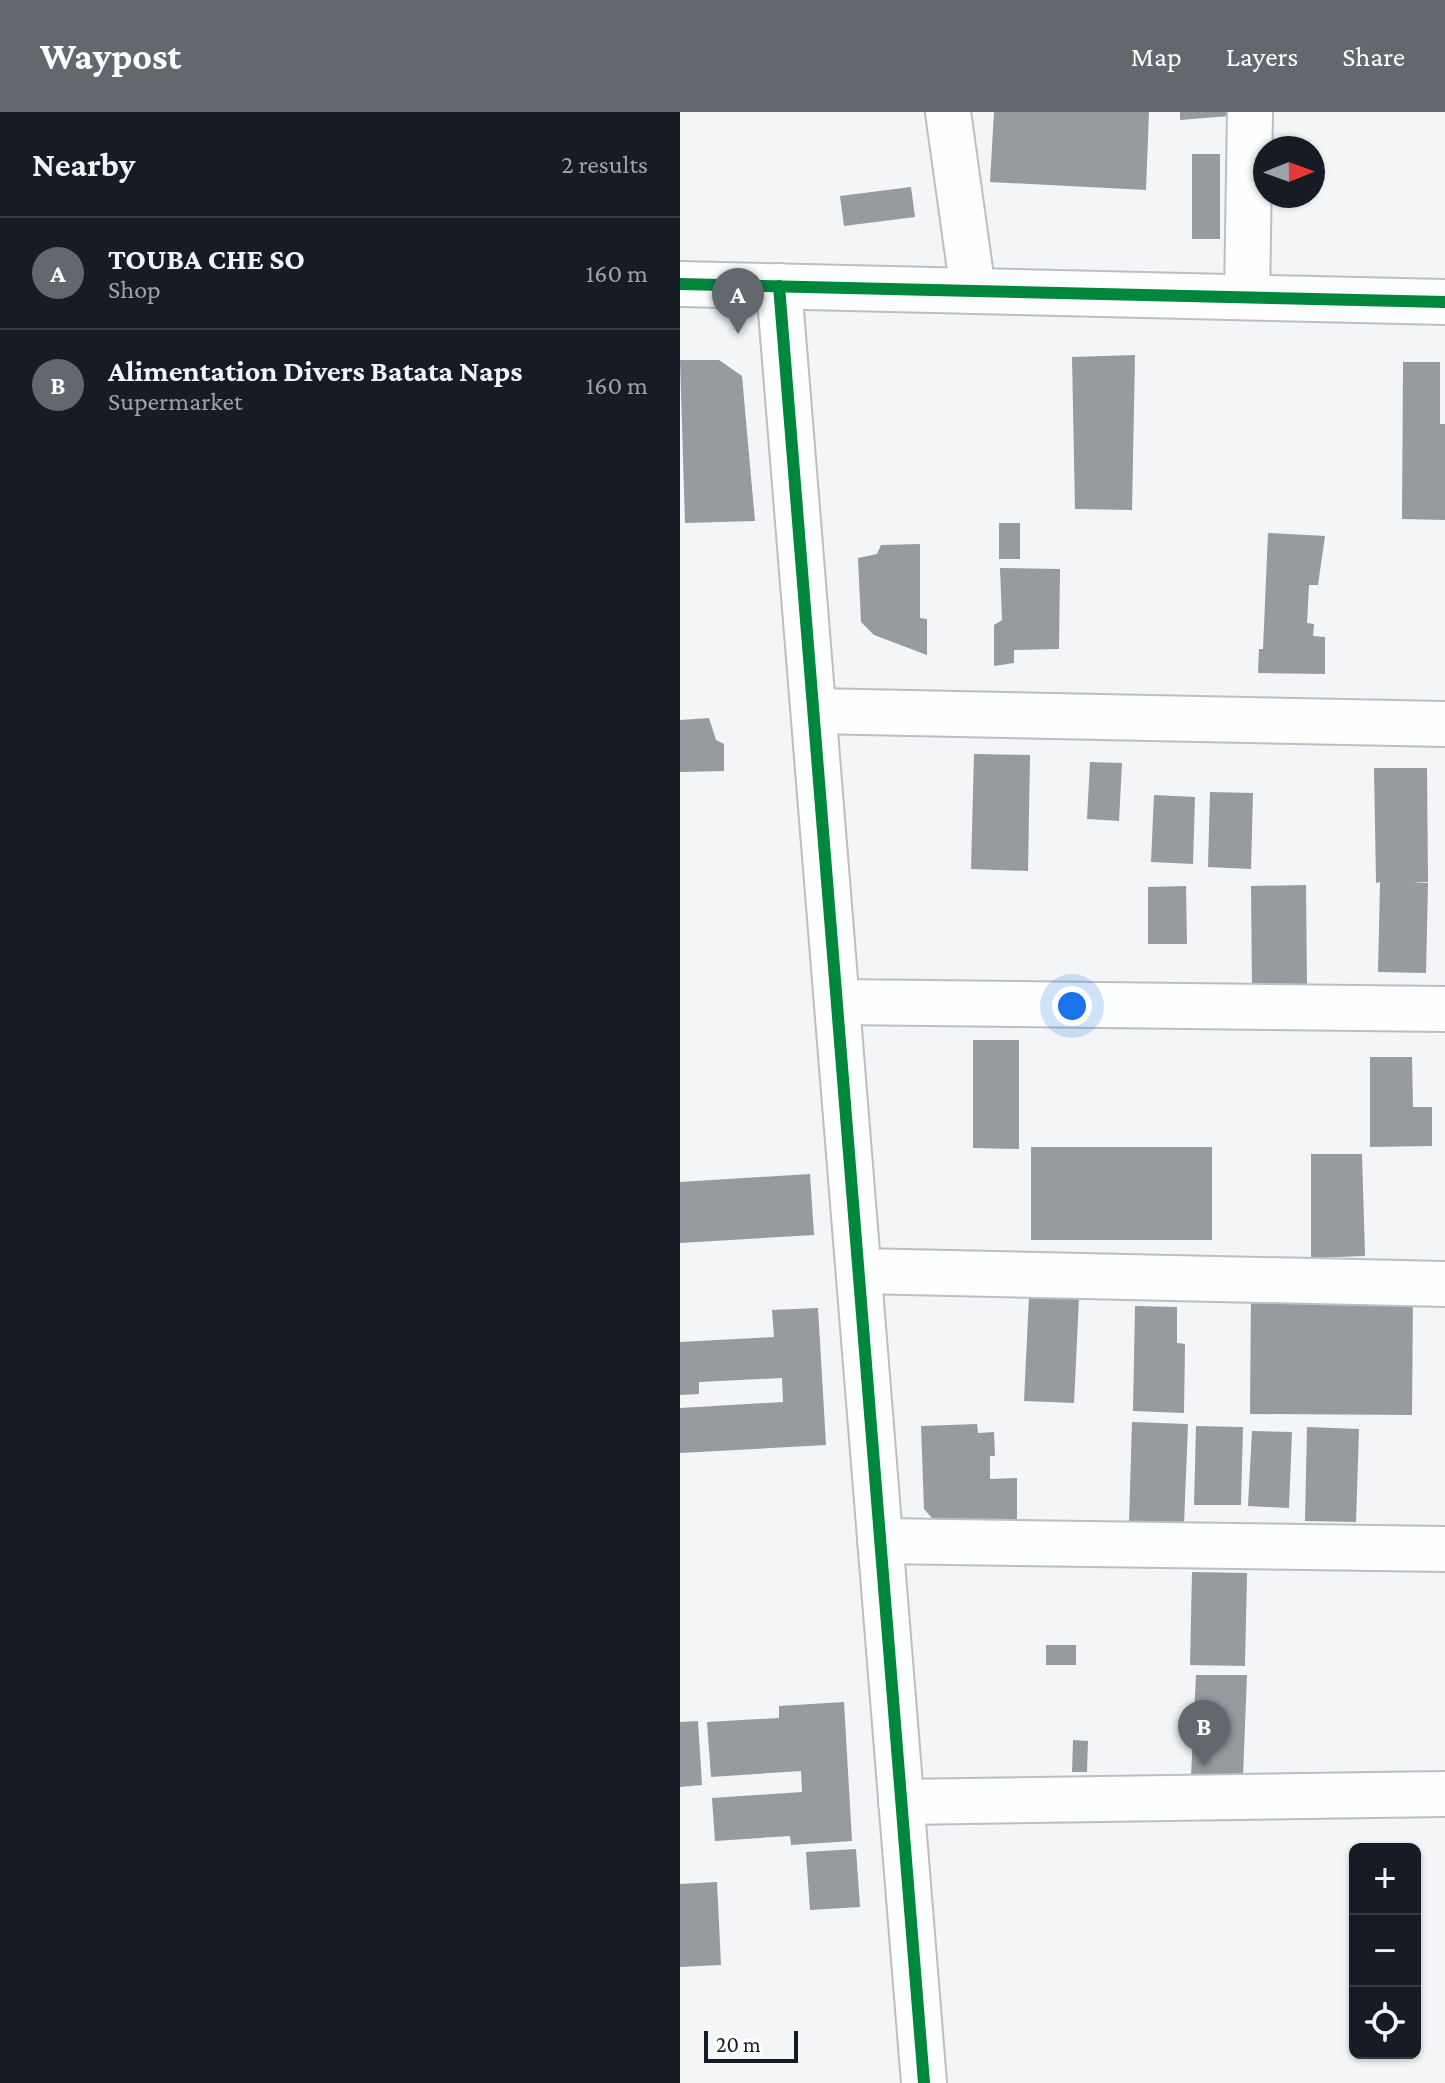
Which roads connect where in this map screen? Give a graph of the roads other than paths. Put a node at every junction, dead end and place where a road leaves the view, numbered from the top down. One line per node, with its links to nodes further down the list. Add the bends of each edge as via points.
1 (948, 112): 5 (street)
2 (1250, 112): 6 (street)
3 (680, 284): 4 (street)
4 (779, 286): 5 (street); 8 (street)
5 (973, 291): 6 (street)
6 (1247, 297): 7 (street)
7 (1445, 302)
8 (814, 711): 9 (street); 10 (street)
9 (1445, 724)
10 (837, 1002): 11 (street); 12 (street)
11 (1445, 1009)
12 (859, 1271): 13 (street); 14 (street)
13 (1445, 1284)
14 (880, 1541): 15 (street); 17 (street)
15 (1445, 1549)
16 (1445, 1794): 17 (street)
17 (901, 1802): 18 (street)
18 (924, 2083)

